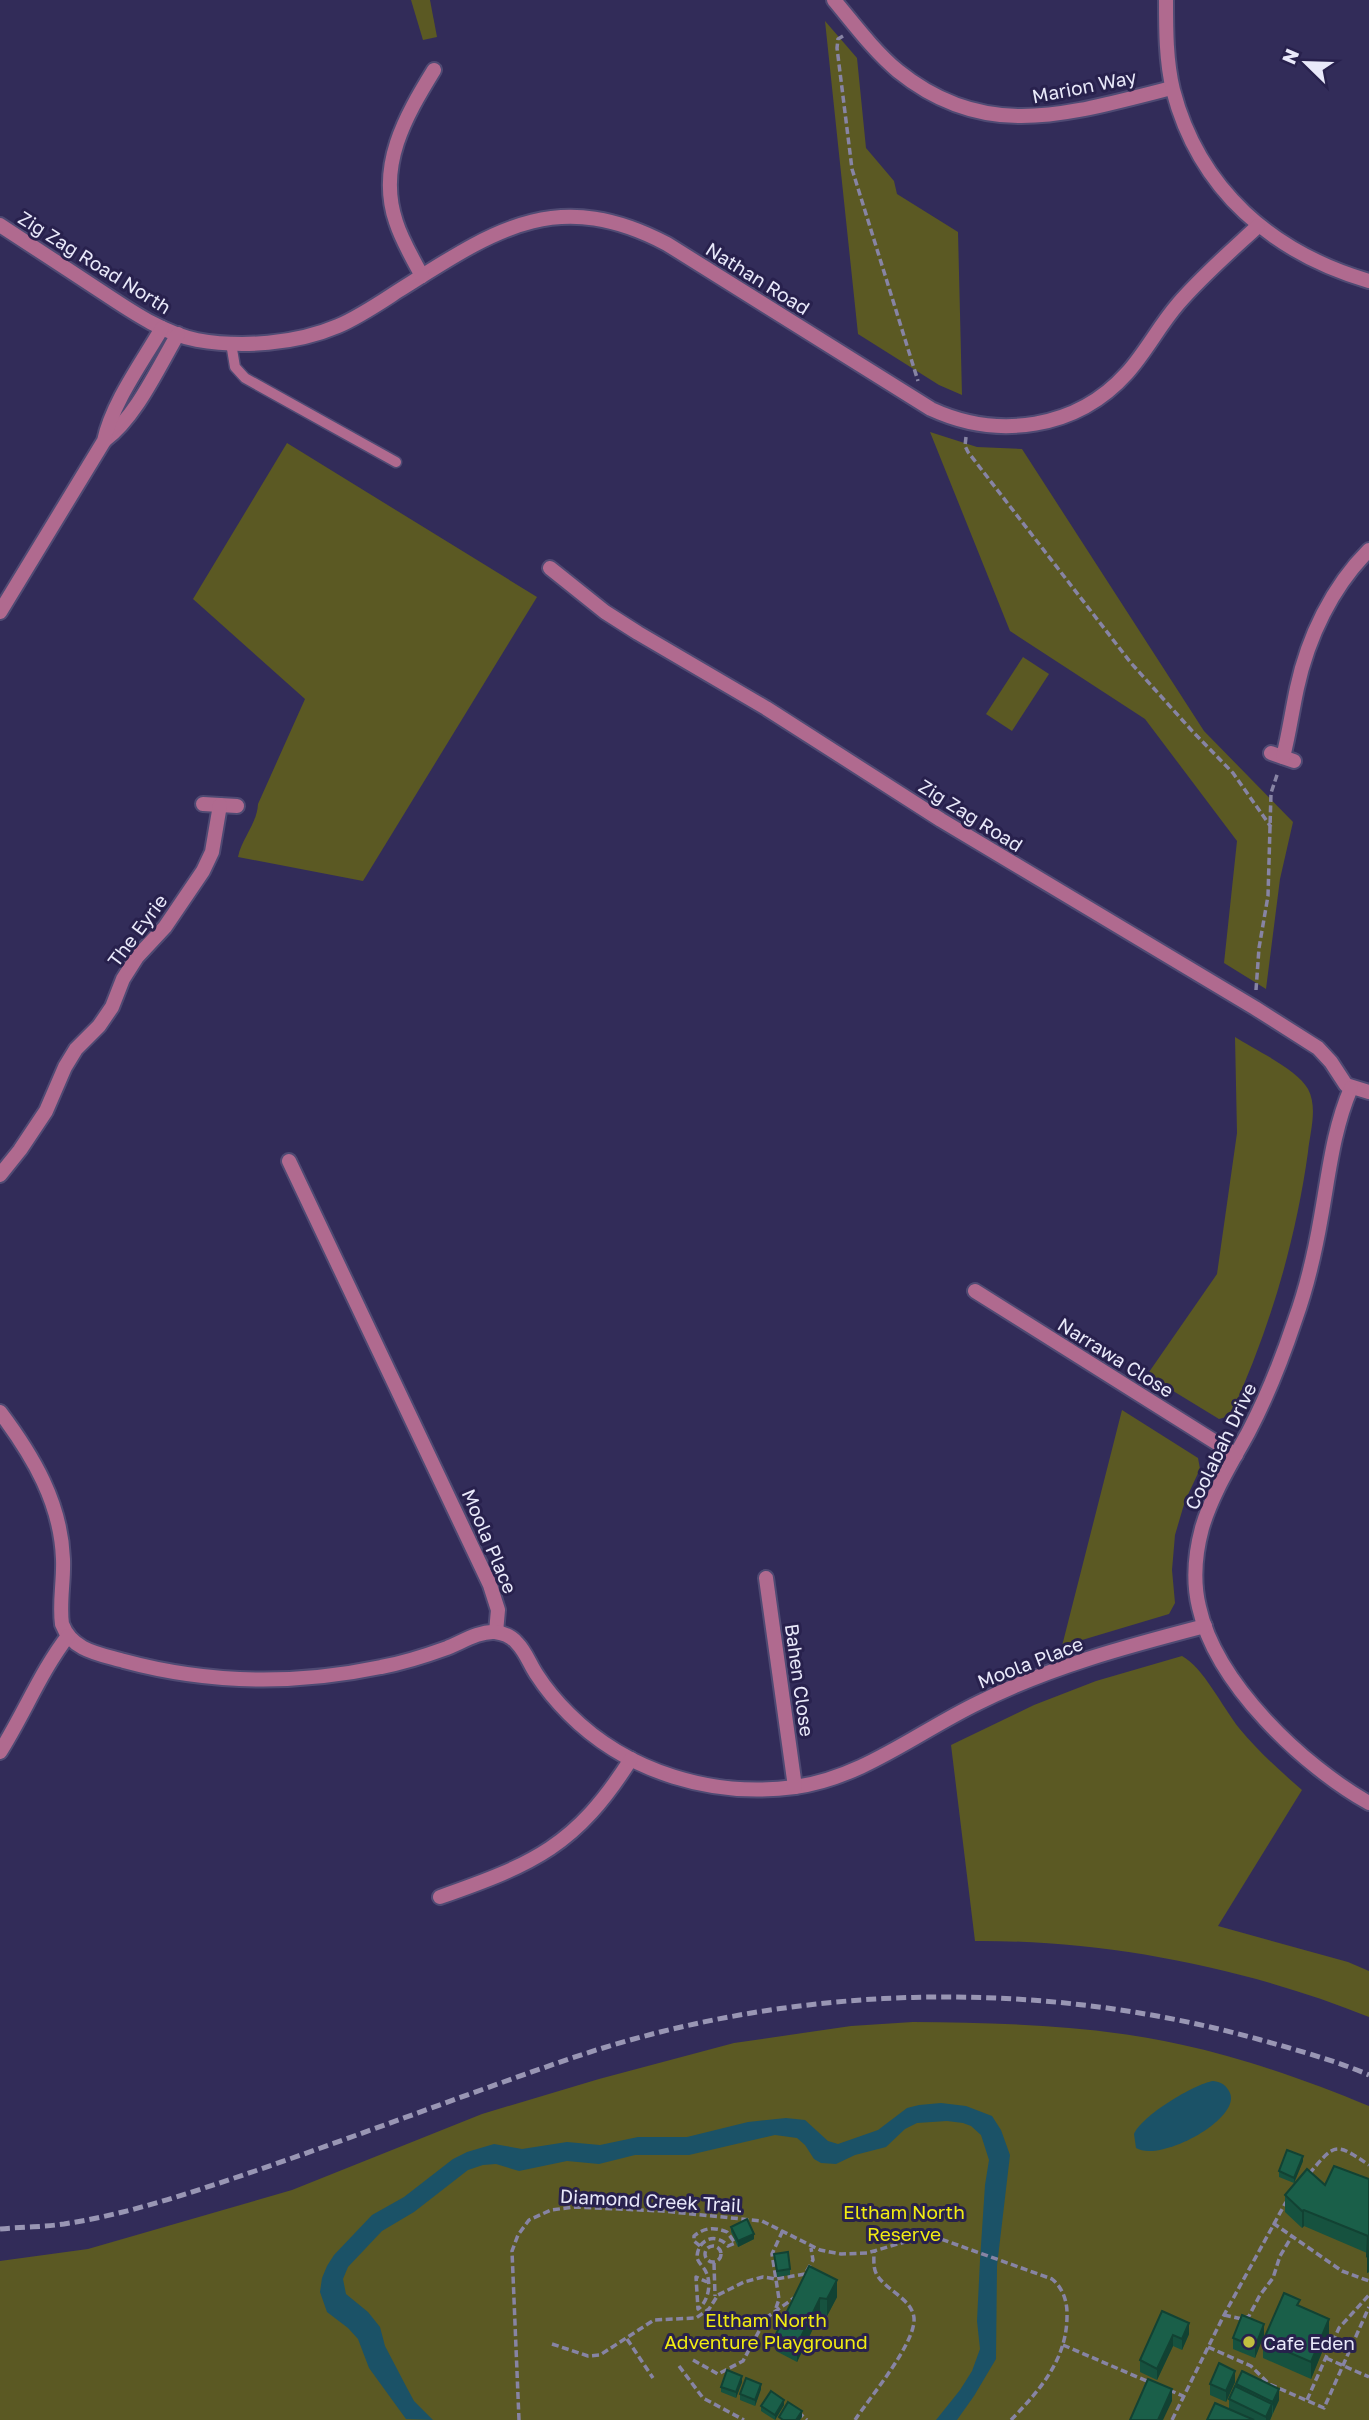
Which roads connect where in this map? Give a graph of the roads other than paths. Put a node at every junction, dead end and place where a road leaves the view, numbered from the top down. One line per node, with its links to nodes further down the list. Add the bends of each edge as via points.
1 (834, 0): 4 (street, Marion Way, via 898,70 936,95 979,111 1047,116)
2 (1166, 0): 4 (street)
3 (434, 70): 7 (street, via 403,125 390,173 396,222)
4 (1172, 88): 6 (street, via 1203,162)
5 (0, 225): 9 (street, Zig Zag Road North)
6 (1258, 226): 7 (street, Nathan Road, via 1190,290 1128,373 1101,397 1073,413 1019,426 970,422 931,409 692,258 620,223 569,216 530,221 472,244); 8 (street, via 1327,268)
7 (422, 276): 10 (street, Nathan Road, via 330,329 285,340)
8 (1369, 281)
9 (170, 331): 10 (street, Nathan Road, via 197,340); 14 (street, via 121,400 104,441)
10 (231, 343): 11 (lane, via 235,367 245,378)
11 (396, 462)
12 (1369, 550): 15 (street, via 1338,589 1312,638)
13 (550, 568): 19 (street, Zig Zag Road, via 638,633 1318,1048)
14 (0, 612)
15 (1283, 757)
16 (203, 804): 17 (street)
17 (220, 805): 18 (street); 22 (street, The Eyrie, via 212,852 203,871 123,979 113,1007 76,1049 46,1111)
18 (237, 806)
19 (1351, 1088): 20 (street); 25 (street, Coolabah Drive, via 1338,1124 1296,1318)
20 (1369, 1092)
21 (289, 1161): 28 (street, Moola Place, via 491,1585 498,1610)
22 (0, 1175)
23 (975, 1292): 25 (street, Narrawa Close)
24 (0, 1412): 29 (street, via 36,1464 55,1513 63,1560 61,1617)
25 (1236, 1455): 27 (street, Coolabah Drive, via 1214,1497 1199,1542 1196,1593)
26 (766, 1578): 32 (street, Bahen Close)
27 (1205, 1626): 32 (street, Moola Place, via 1102,1655 1008,1689 857,1769); 33 (street, Coolabah Drive, via 1231,1675 1272,1727 1324,1774)
28 (496, 1632): 29 (street, via 382,1667 261,1681 157,1669 87,1650); 31 (street, Moola Place, via 519,1644 547,1690 583,1727)
29 (68, 1636): 30 (street)
30 (0, 1752)
31 (631, 1759): 32 (street, Moola Place, via 661,1773 710,1786 744,1790); 34 (street, via 601,1803 560,1843 513,1870)
32 (796, 1787)
33 (1369, 1803)
34 (440, 1897)

